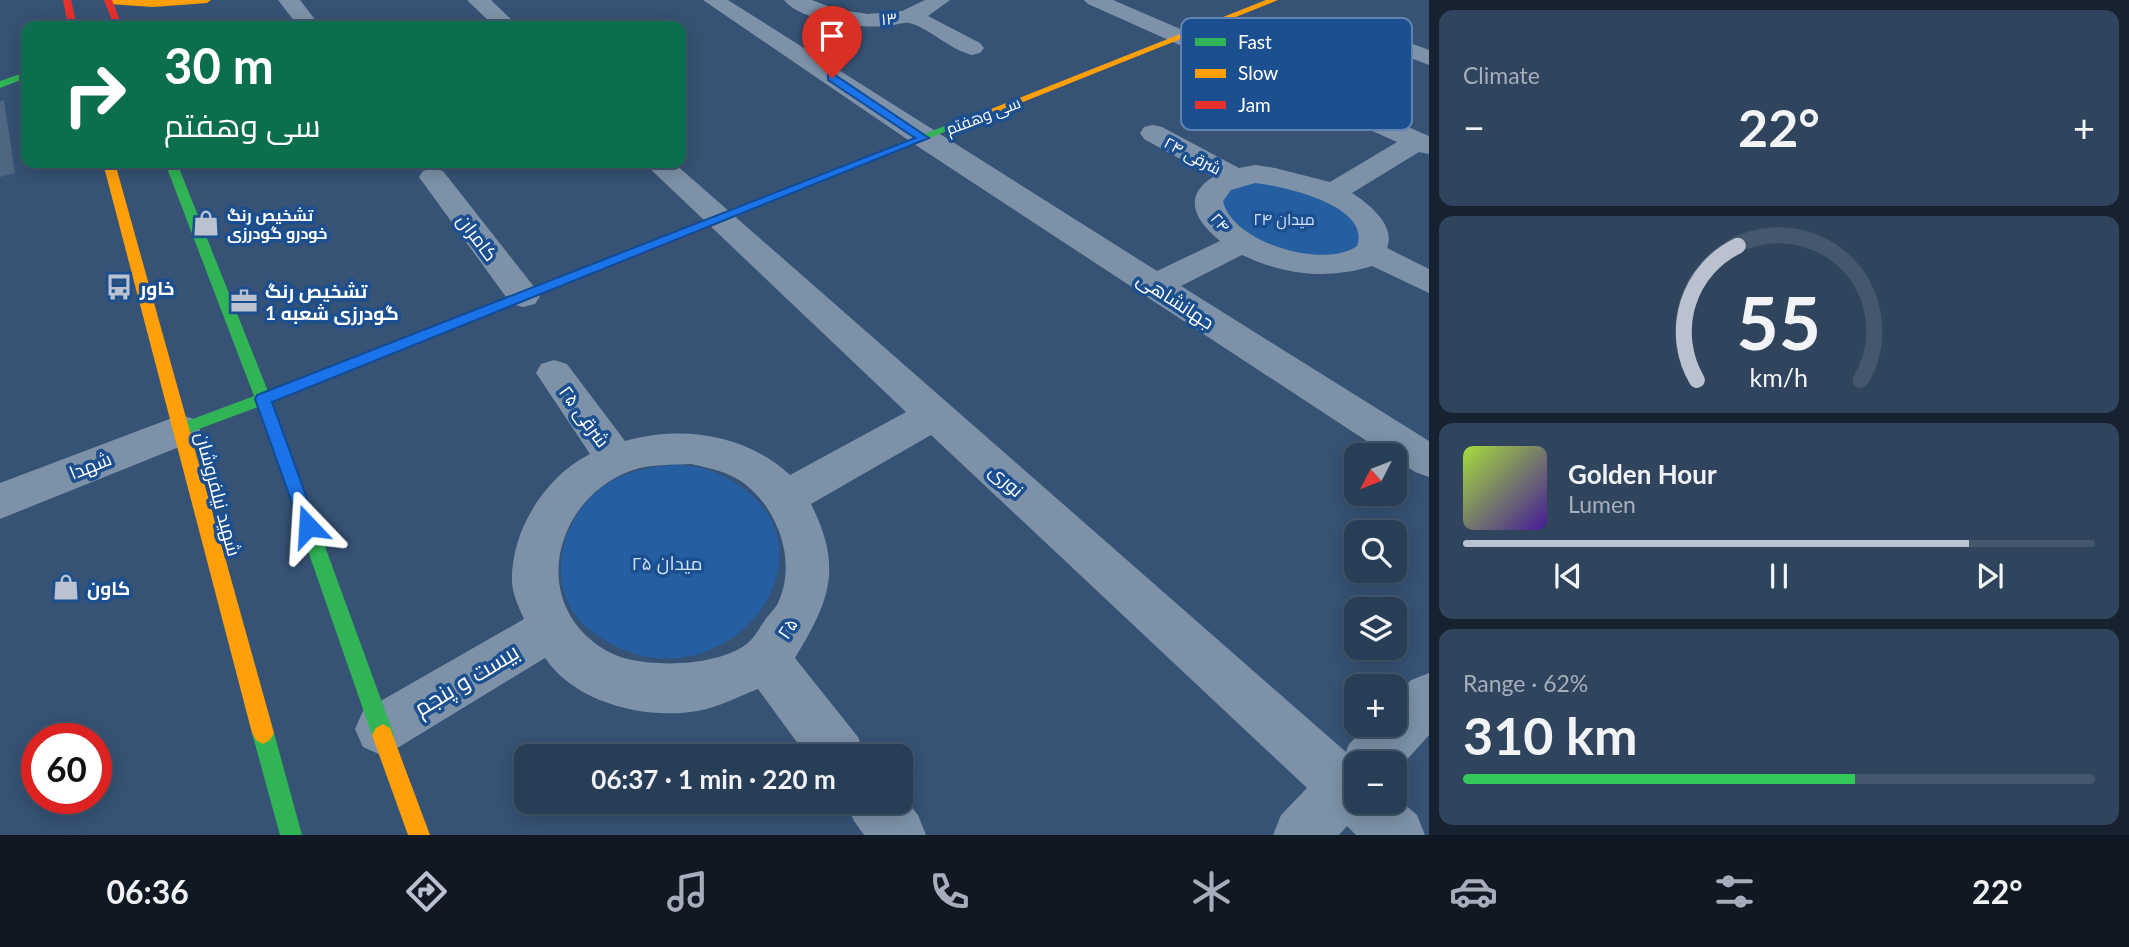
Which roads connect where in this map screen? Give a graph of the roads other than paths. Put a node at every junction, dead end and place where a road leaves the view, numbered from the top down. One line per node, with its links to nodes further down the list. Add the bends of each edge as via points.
1 (66, 0): 16 (main road)
2 (207, 0): 11 (main road)
3 (224, 0): 14 (main road)
4 (289, 0): 18 (street)
5 (478, 0): 19 (street)
6 (714, 0): 12 (street, جهانشاهی)
7 (795, 0): 12 (street); 13 (street, ۱۳, via 811,9 860,19)
8 (939, 0): 13 (street, ۱۳)
9 (1095, 0): 20 (street)
10 (1273, 0): 15 (main road, سی وهفتم)
11 (108, 1): 17 (main road)
12 (758, 11): 28 (street, جهانشاهی)
13 (910, 16): 21 (street)
14 (176, 18)
15 (1228, 18)
16 (72, 21)
17 (116, 21)
18 (305, 21)
19 (501, 21)
20 (1180, 37): 28 (main road, سی وهفتم)
21 (972, 48)
22 (1412, 51): 23 (street)
23 (1429, 58)
24 (21, 77): 25 (main road)
25 (0, 85)
26 (1391, 130): 29 (street)
27 (1153, 133): 34 (street, ۲۴ شرقی)
28 (923, 138): 36 (main road, سی وهفتم); 40 (street, جهانشاهی)
29 (1423, 144): 35 (street)
30 (110, 168): 45 (main road, شهید نیلفروشان)
31 (173, 168): 43 (main road)
32 (664, 168): 36 (street, نوری)
33 (433, 177): 41 (street, کامران)
34 (1234, 177): 35 (street, via 1280,177); 37 (street, ۲۴, via 1210,191 1208,202 1212,215)
35 (1331, 193): 38 (street, via 1365,216 1376,242)
36 (720, 218): 41 (main road, سی وهفتم); 44 (street, نوری)
37 (1242, 242): 38 (street, ۲۴, via 1290,261 1316,265 1340,265); 40 (street)
38 (1371, 253): 39 (street)
39 (1429, 282)
40 (1155, 286): 47 (street, جهانشاهی)
41 (523, 296): 43 (main road, سی وهفتم)
42 (554, 373): 46 (street, ۲۵ شرقی)
43 (263, 399): 45 (main road, سی وهفتم); 53 (main road)
44 (935, 414): 48 (street); 56 (street, نوری)
45 (180, 429): 49 (street, شهدا); 60 (main road, شهید نیلفروشان)
46 (616, 459): 48 (street, ۲۵, via 653,449 691,448 727,456 759,473); 50 (street, ۲۵, via 582,480 555,508 538,545 535,584)
47 (1429, 461)
48 (785, 498): 51 (street, ۲۵, via 804,532 809,571 799,611)
49 (0, 501)
50 (552, 628): 51 (street, ۲۵, via 572,655 607,678 651,689 696,687); 53 (street, بیست و پنجم)
51 (766, 659): 54 (street)
52 (1429, 698): 55 (street)
53 (381, 729): 61 (main road)
54 (830, 744)
55 (1385, 751)
56 (1344, 774)
57 (1344, 797): 63 (street)
58 (882, 814): 62 (street)
59 (1380, 814): 64 (street, نوری)
60 (290, 835)
61 (419, 835)
62 (898, 835)
63 (1301, 835)
64 (1397, 835)

